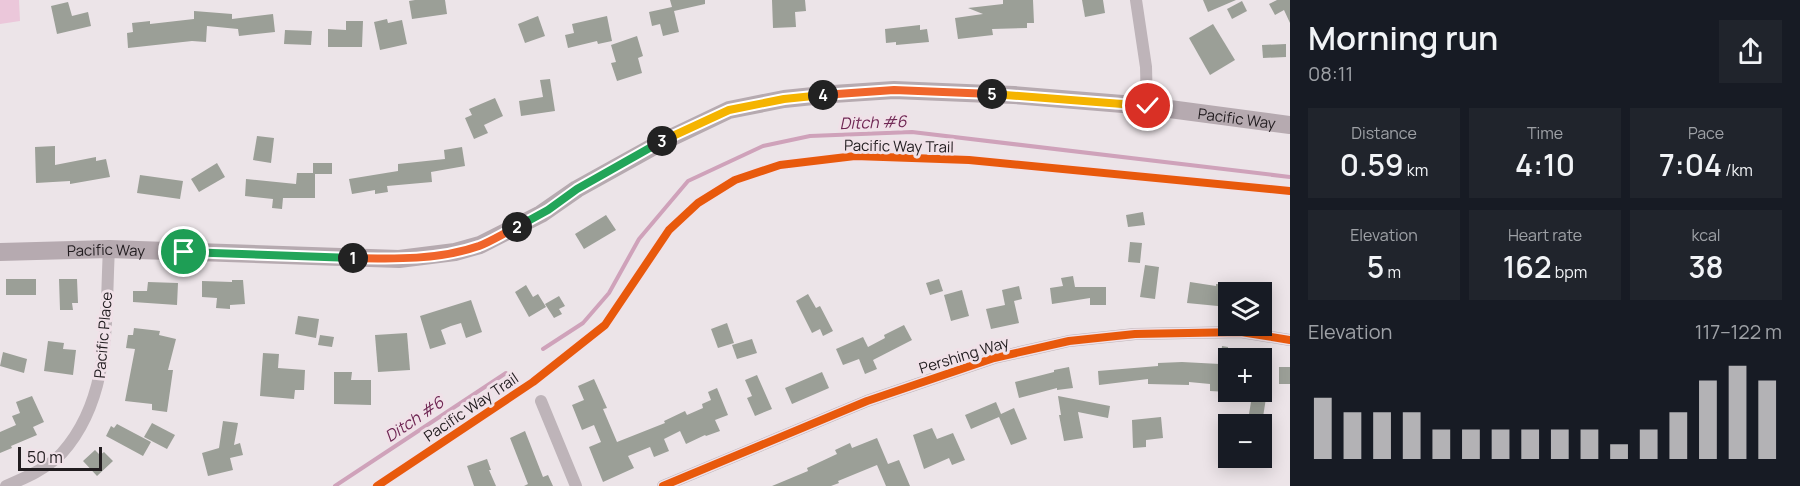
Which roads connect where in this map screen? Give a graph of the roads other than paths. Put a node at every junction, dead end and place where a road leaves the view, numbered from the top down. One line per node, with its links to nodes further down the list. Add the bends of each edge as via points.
1 (1136, 0): 2 (street)
2 (1148, 106): 3 (main road, Pacific Way); 4 (main road, Pacific Way, via 894,90 784,99 729,110 660,142 541,214 480,245 455,252 399,259)
3 (1290, 125)
4 (109, 249): 5 (main road, Pacific Way); 8 (street, Pacific Place, via 103,360 89,410 61,454)
5 (0, 252)
6 (1290, 340): 10 (street, Pershing Way, via 1241,332 1135,334 1069,341 994,358 867,401)
7 (541, 401): 9 (street)
8 (6, 486)
9 (576, 486)
10 (663, 486)

